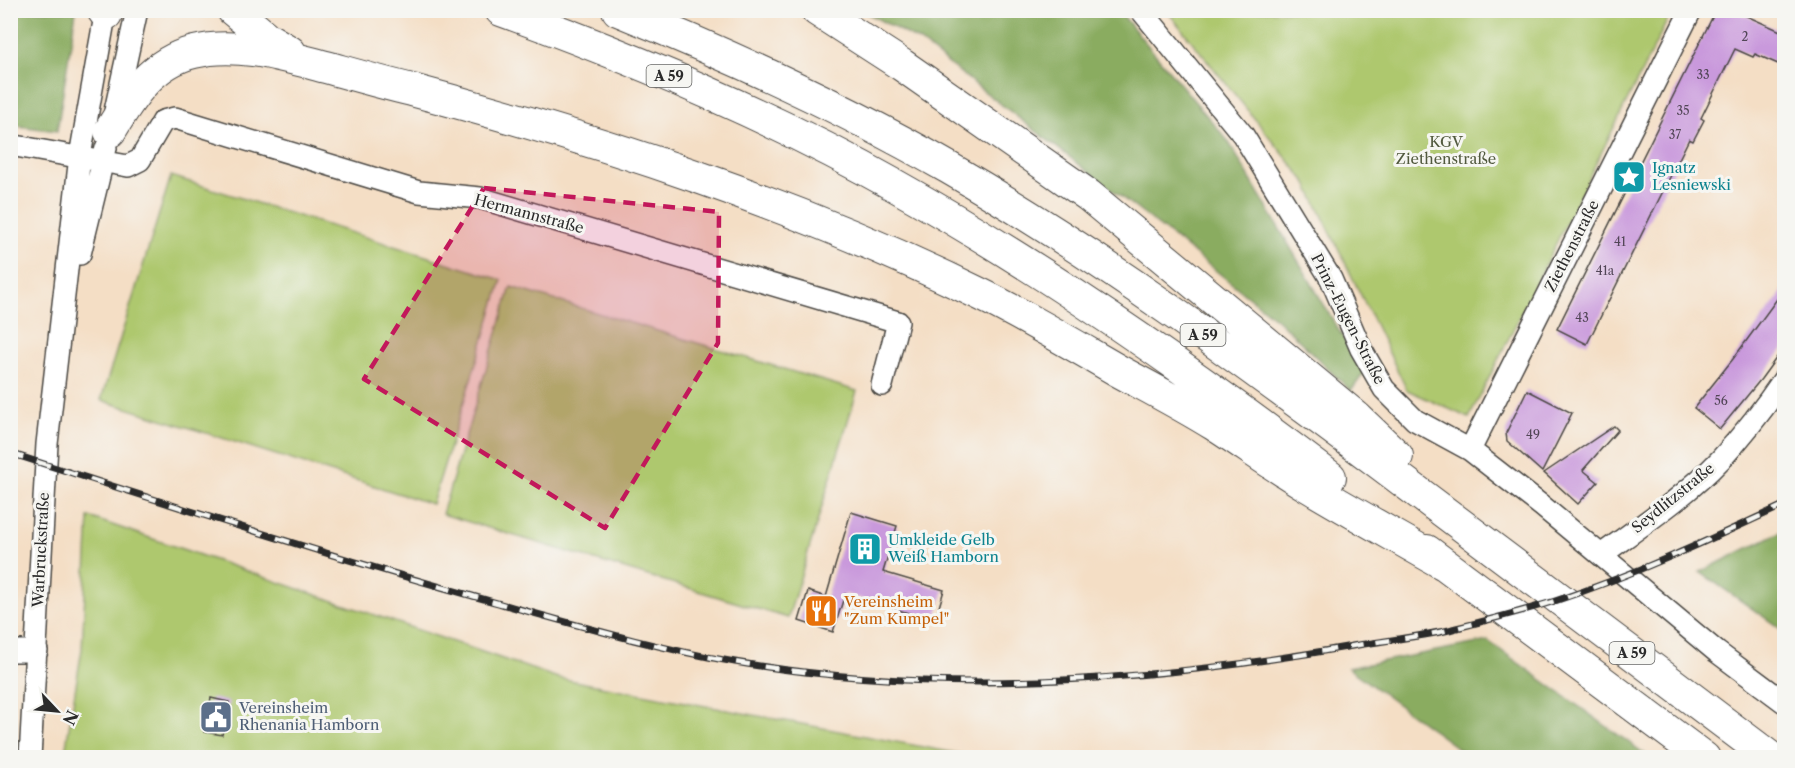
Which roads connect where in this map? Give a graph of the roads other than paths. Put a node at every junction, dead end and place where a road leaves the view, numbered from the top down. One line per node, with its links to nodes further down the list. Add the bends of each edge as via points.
1 (138, 10): 10 (street, Warbruckstraße)
2 (233, 10): 9 (highway, via 268,39)
3 (501, 10): 20 (highway, A 59, via 677,79 832,152 937,209 1111,320)
4 (618, 10): 18 (highway, A 59, via 805,92 900,141 1043,225 1316,416)
5 (817, 10): 18 (highway, via 1088,195 1356,417)
6 (1141, 10): 17 (street, Prinz-Eugen-Straße, via 1243,135 1331,279 1361,349 1384,389 1415,420)
7 (1691, 10): 17 (street, Ziethenstraße)
8 (105, 12): 12 (street, Warbruckstraße)
9 (309, 63): 10 (highway, via 253,50 193,52 169,61 150,75 130,97); 20 (highway, via 588,140 774,204 874,245 983,296 1212,423 1307,486)
10 (110, 131): 13 (street, Warbruckstraße)
11 (10, 145): 12 (street, Hermannstraße)
12 (80, 156): 13 (street, Hermannstraße); 14 (street, Warbruckstraße)
13 (103, 161): 14 (street, Warbruckstraße); 16 (street, Hermannstraße, via 128,166 140,160 163,121 175,118 419,192 480,198 898,322)
14 (58, 342): 22 (street, Warbruckstraße, via 46,444)
15 (1785, 379): 19 (street, Seydlitzstraße, via 1720,460 1683,494)
16 (882, 385)
17 (1470, 450): 19 (street, Prinz-Eugen-Straße)
18 (1492, 548): 26 (highway, A 59)
19 (1601, 555): 23 (street, Prinz-Eugen-Straße, via 1717,652)
20 (1444, 564): 25 (highway, A 59)
21 (10, 651): 22 (street)
22 (37, 651): 24 (street, Warbruckstraße)
23 (1785, 702)
24 (30, 758)
25 (1704, 758)
26 (1771, 758)

